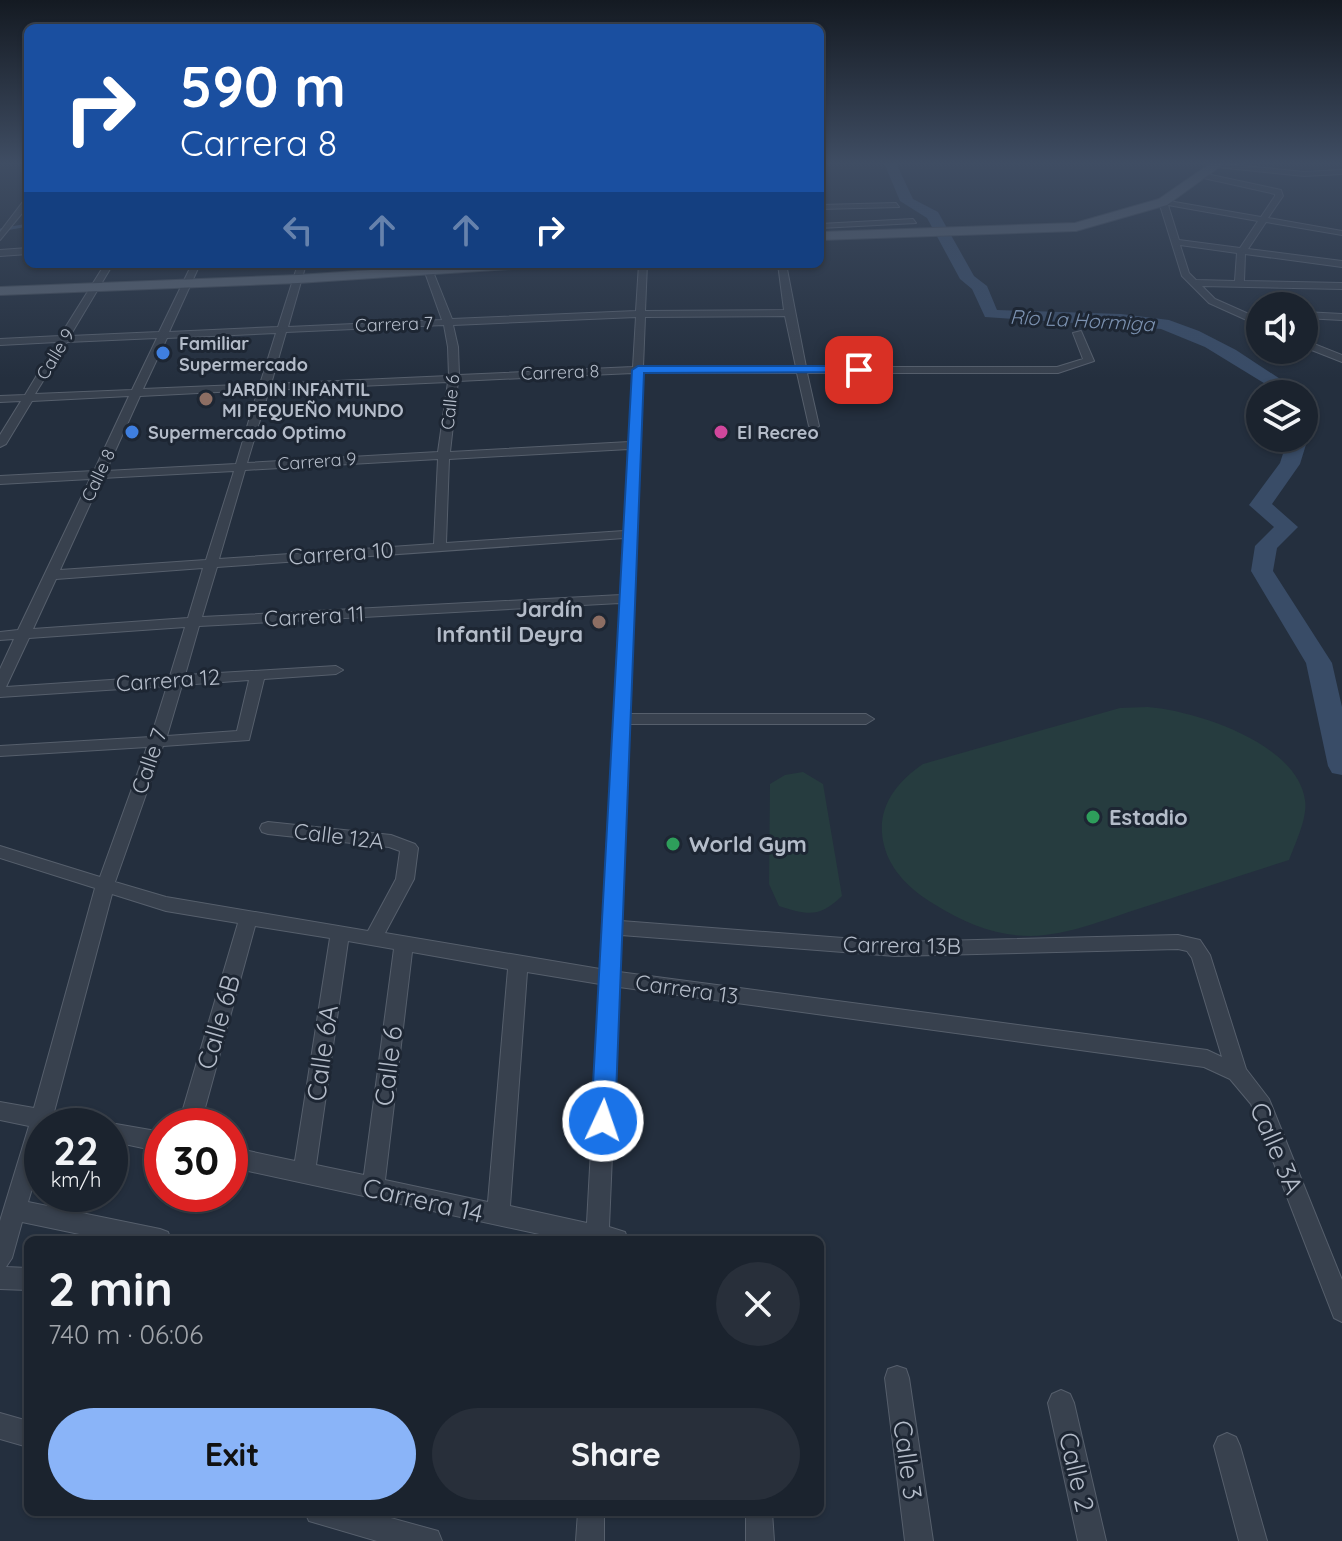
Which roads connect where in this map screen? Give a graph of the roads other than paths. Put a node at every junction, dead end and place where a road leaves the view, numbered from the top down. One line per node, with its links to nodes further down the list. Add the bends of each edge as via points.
1 (878, 235): 4 (main road)
2 (1174, 235): 5 (street)
3 (1252, 235): 8 (street)
4 (824, 236)
5 (1176, 242): 8 (street); 16 (street, via 1183,270)
6 (24, 251): 7 (street)
7 (0, 253)
8 (1241, 253): 9 (street); 17 (street)
9 (1342, 264)
10 (107, 268): 20 (street, Calle 9)
11 (194, 268): 18 (street, Calle 8)
12 (427, 268): 15 (main road); 27 (street, Calle 6)
13 (643, 268): 23 (street)
14 (783, 268): 22 (street)
15 (300, 271): 18 (main road); 28 (street, Calle 7)
16 (1193, 283): 17 (street); 25 (street, via 1212,301)
17 (1239, 283): 19 (street)
18 (187, 284): 20 (main road); 30 (street, Calle 8)
19 (1342, 286)
20 (95, 287): 21 (main road); 31 (street, Calle 9)
21 (0, 291)
22 (789, 313): 23 (street, Carrera 7); 36 (street)
23 (641, 314): 27 (street, Carrera 7); 35 (street)
24 (1318, 316): 26 (street)
25 (1246, 317)
26 (1342, 317)
27 (448, 322): 28 (street, Carrera 7); 37 (street, Calle 6)
28 (283, 328): 30 (street, Carrera 7); 38 (street, Calle 7)
29 (1078, 333): 36 (street, Carrera 8, via 1089,361 1058,370)
30 (163, 334): 31 (street, Carrera 7); 39 (street, Calle 8)
31 (64, 338): 32 (street, Carrera 7); 40 (street, Calle 9)
32 (0, 342)
33 (1318, 349): 34 (street)
34 (1342, 359)
35 (638, 370): 36 (street, Carrera 8); 37 (street, Carrera 8); 44 (street)
36 (801, 370): 42 (street)
37 (454, 376): 38 (street, Carrera 8); 45 (street, Calle 6)
38 (266, 385): 39 (street, Carrera 8); 46 (street, Calle 7)
39 (137, 392): 40 (street, Carrera 8); 47 (street, Calle 8)
40 (28, 398): 41 (street, Carrera 8); 43 (street, Calle 9)
41 (0, 399)
42 (814, 426)
43 (0, 444)
44 (635, 445): 45 (street, Carrera 9); 49 (street)
45 (444, 453): 46 (street, Carrera 9); 50 (street, Calle 6)
46 (241, 466): 47 (street, Carrera 9); 51 (street, Calle 7)
47 (98, 474): 48 (street, Carrera 9); 52 (street, Calle 8)
48 (0, 480)
49 (630, 534): 50 (street, Carrera 10); 53 (street)
50 (440, 545): 51 (street, Carrera 10)
51 (212, 563): 52 (street, Carrera 10); 54 (street, Calle 7)
52 (51, 575): 55 (street, Calle 8)
53 (627, 599): 54 (street, Carrera 11); 62 (street)
54 (194, 622): 55 (street, Carrera 11); 59 (street, Calle 7)
55 (24, 634): 56 (street, Carrera 11); 60 (street, Calle 8)
56 (0, 636)
57 (336, 670): 58 (street, Carrera 12)
58 (258, 675): 59 (street, Carrera 12); 64 (street, via 244,736)
59 (176, 680): 61 (street, Carrera 12); 64 (street, Calle 7)
60 (0, 685)
61 (0, 692)
62 (622, 719): 63 (street); 70 (street)
63 (866, 719)
64 (157, 742): 65 (street); 68 (street, Calle 7)
65 (0, 751)
66 (268, 828): 72 (street, Calle 12A, via 391,841 409,848 405,879)
67 (0, 852): 68 (street, Carrera 13)
68 (105, 886): 69 (street, Carrera 13, via 166,904); 78 (street, Calle 7)
69 (248, 918): 71 (street, Carrera 13); 79 (street, Calle 6B)
70 (612, 927): 74 (street, Carrera 13B, via 895,949); 76 (street)
71 (340, 933): 72 (street, Carrera 13); 83 (street, Calle 6A)
72 (373, 939): 73 (street, Carrera 13)
73 (404, 944): 75 (street, Carrera 13); 85 (street, Calle 6)
74 (1193, 945): 77 (street, Calle 3A, via 1201,955)
75 (518, 963): 76 (street, Carrera 13); 87 (street)
76 (609, 978): 77 (street, Carrera 13, via 1207,1059); 90 (street)
77 (1237, 1073): 94 (street, Calle 3A, via 1259,1099)
78 (45, 1108)
79 (194, 1108)
80 (0, 1111): 81 (street)
81 (24, 1116)
82 (248, 1161): 83 (street, Carrera 14)
83 (304, 1174): 85 (street, Carrera 14)
84 (24, 1180): 86 (street, Calle 7)
85 (373, 1188): 87 (street, Carrera 14)
86 (15, 1210): 88 (street); 91 (street, Calle 7)
87 (498, 1216): 89 (street, Carrera 14)
88 (141, 1236)
89 (590, 1236)
90 (604, 1236)
91 (0, 1258)
92 (0, 1278): 93 (street)
93 (24, 1279)
94 (1342, 1310)
95 (897, 1378): 106 (street, Calle 3)
96 (1061, 1403): 107 (street, Calle 2)
97 (0, 1426): 98 (street)
98 (24, 1433)
99 (1227, 1446): 108 (street)
100 (333, 1516): 103 (street)
101 (591, 1516): 104 (street)
102 (759, 1516): 105 (street)
103 (428, 1541)
104 (590, 1541)
105 (760, 1541)
106 (919, 1541)
107 (1092, 1541)
108 (1253, 1541)

